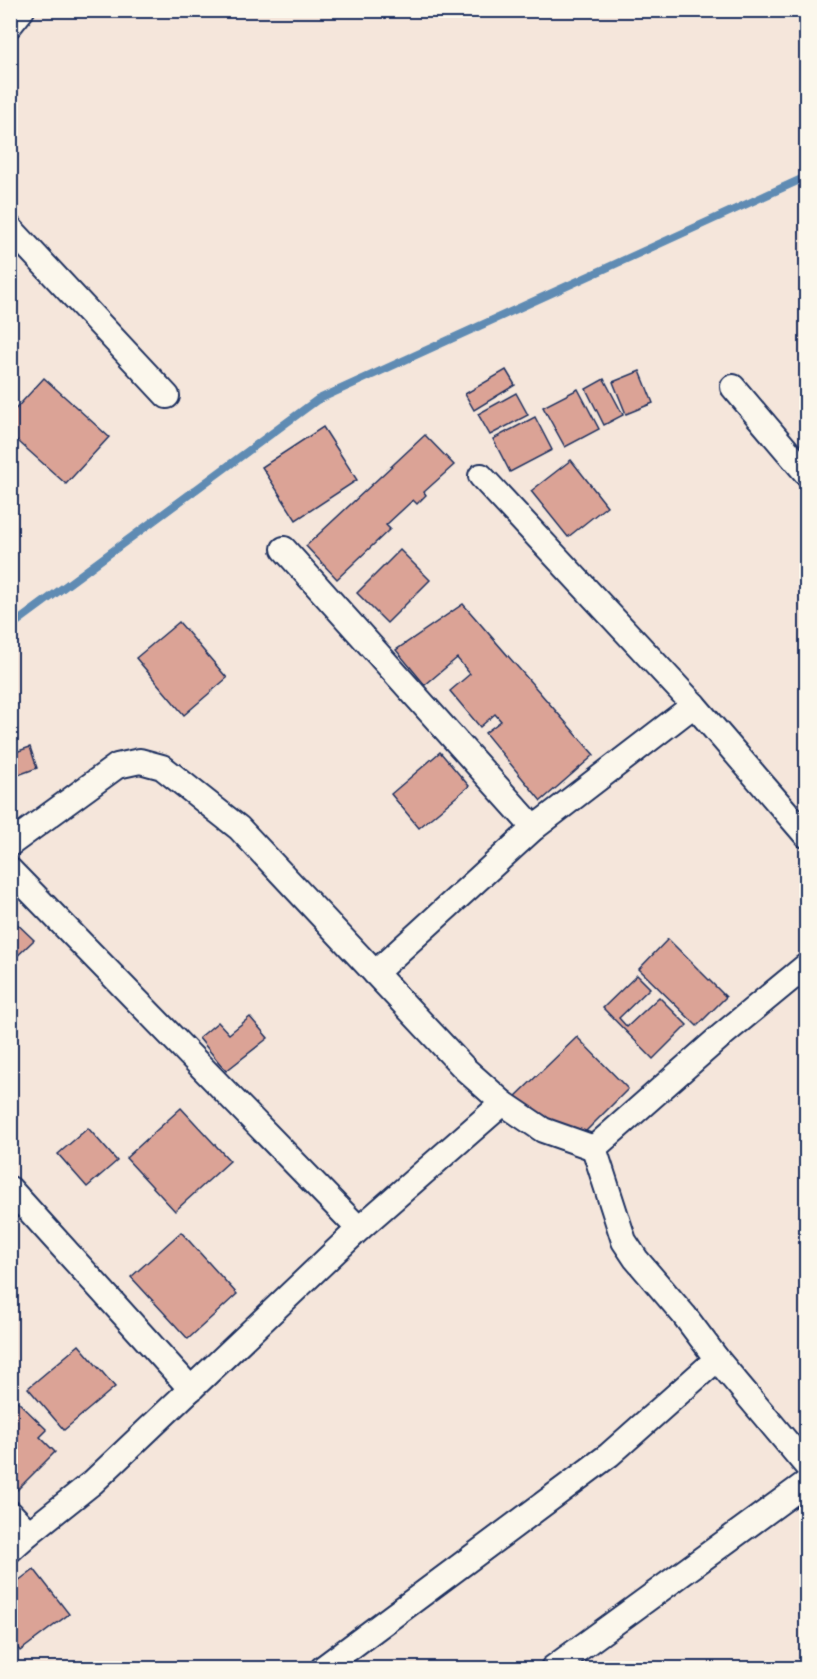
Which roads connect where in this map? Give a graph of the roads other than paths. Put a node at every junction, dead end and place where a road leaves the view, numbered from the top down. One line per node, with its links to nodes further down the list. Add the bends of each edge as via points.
1 (22, 10): 2 (street)
2 (10, 25)
3 (10, 228): 5 (street)
4 (733, 387): 6 (street)
5 (167, 396)
6 (807, 473)
7 (481, 476): 9 (street)
8 (284, 549): 10 (street)
9 (694, 705): 10 (street); 11 (street)
10 (534, 828): 15 (street)
11 (807, 835)
12 (10, 844): 15 (street, via 117,766 140,761 162,767 239,828)
13 (10, 870): 19 (street)
14 (807, 966): 17 (street)
15 (375, 973): 16 (street, via 466,1070)
16 (503, 1103): 17 (street, via 543,1130); 19 (street)
17 (594, 1148): 20 (street, via 624,1242)
18 (10, 1189): 21 (street)
19 (359, 1229): 21 (street)
20 (717, 1359): 22 (street); 27 (street, via 609,1455)
21 (191, 1389): 25 (street, via 93,1482)
22 (807, 1465)
23 (807, 1483): 28 (street)
24 (10, 1514): 25 (street)
25 (29, 1533): 26 (street)
26 (10, 1550)
27 (323, 1668)
28 (553, 1668)

